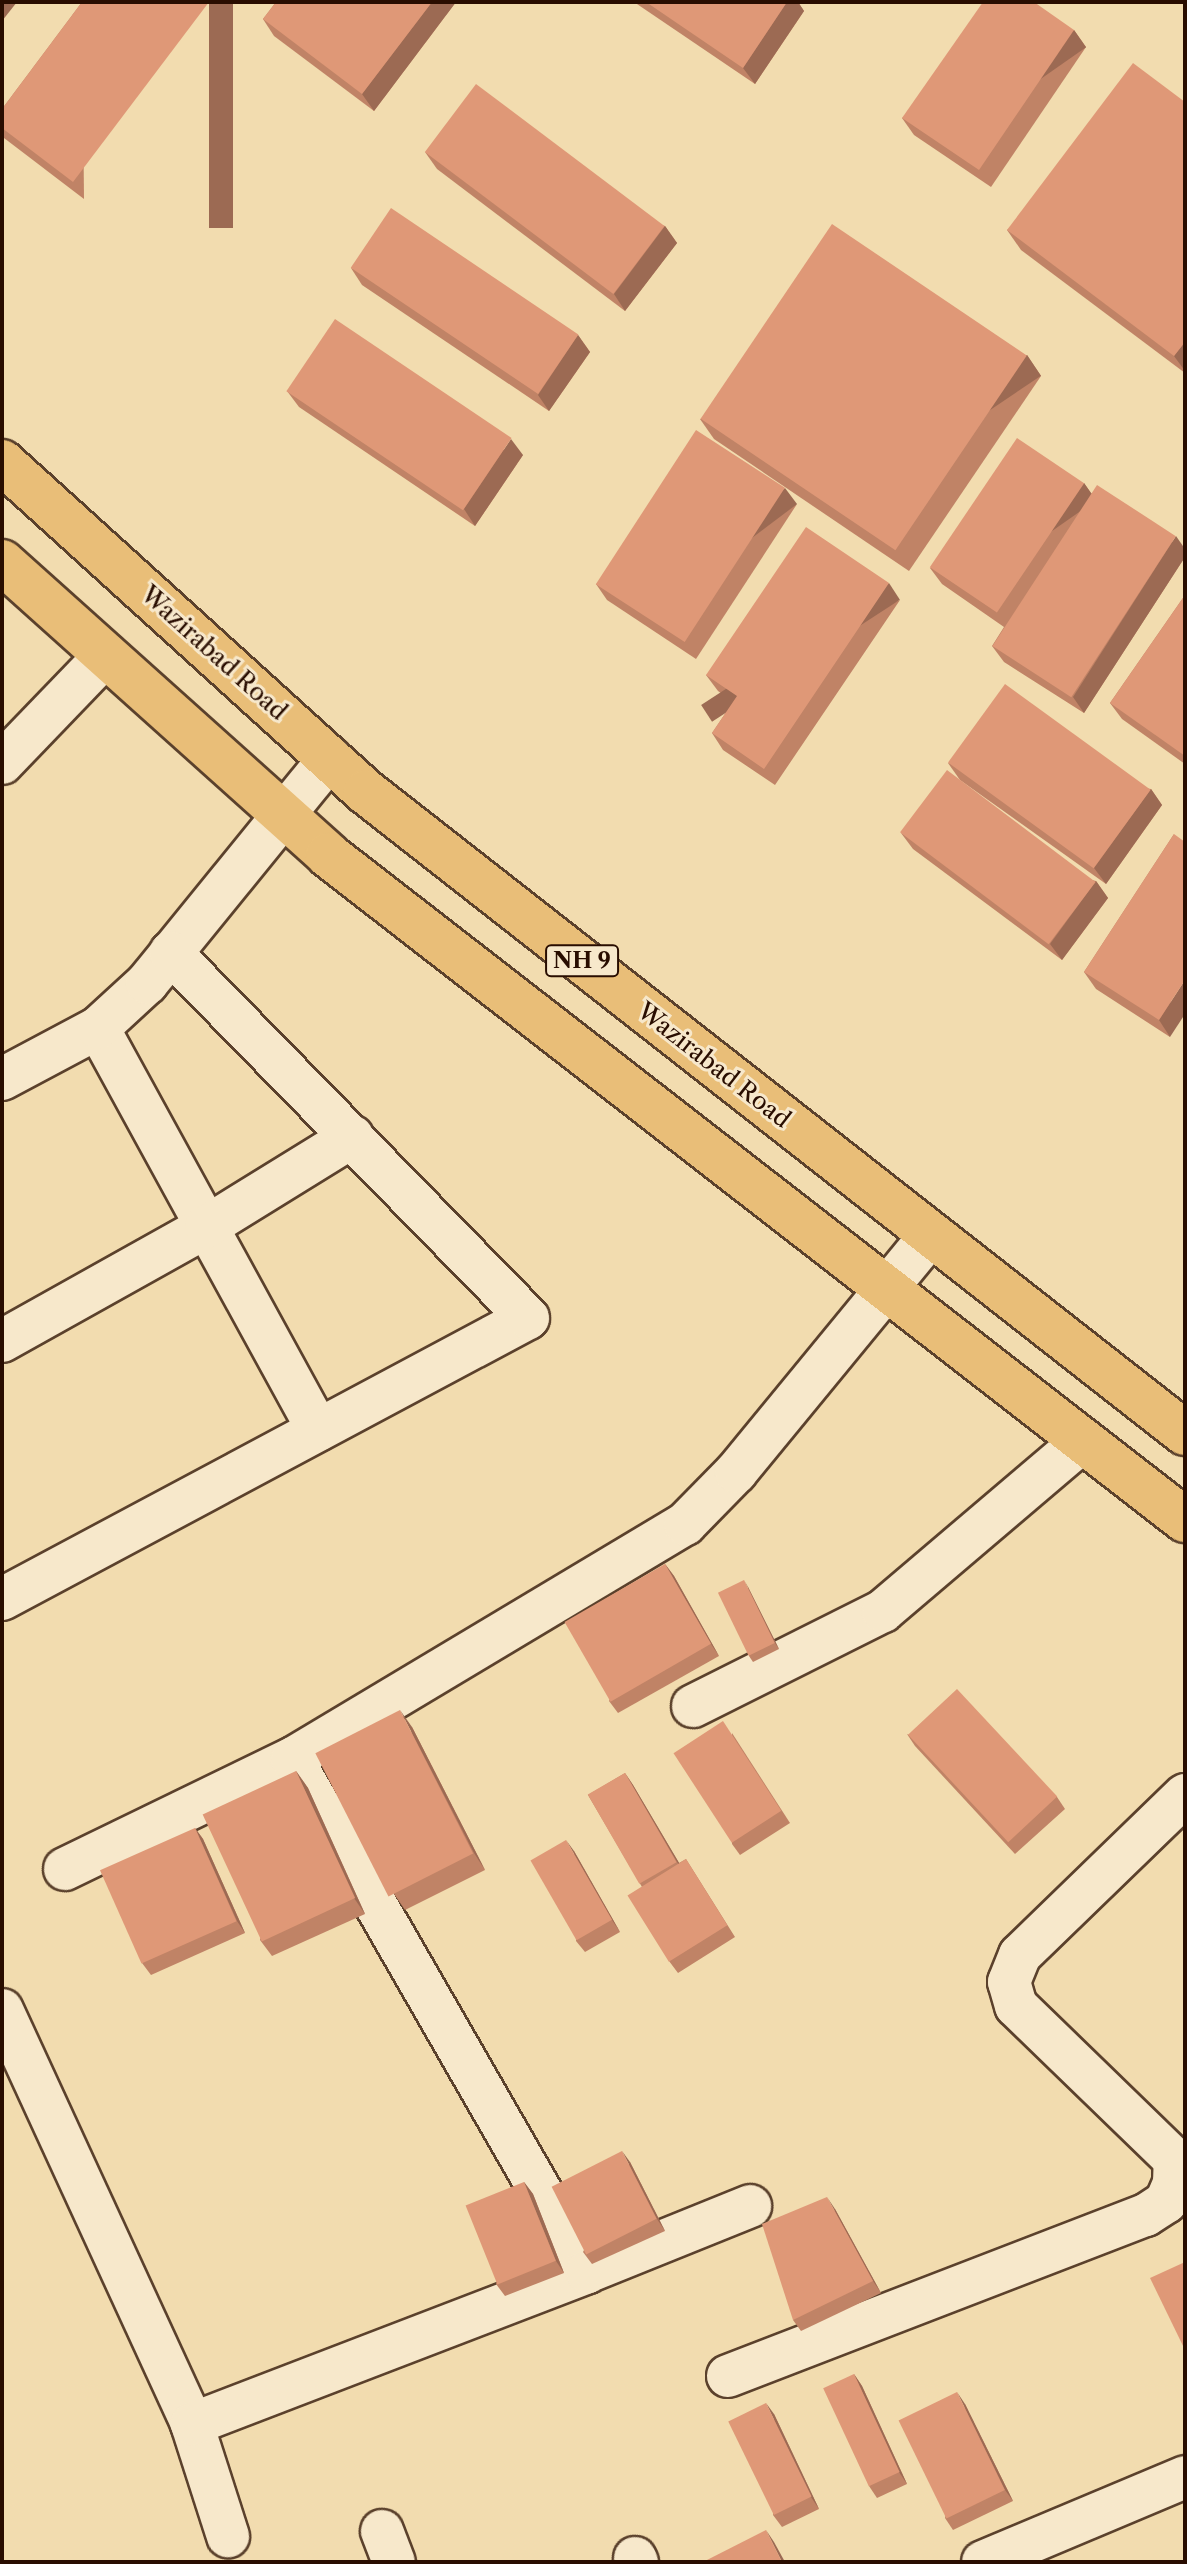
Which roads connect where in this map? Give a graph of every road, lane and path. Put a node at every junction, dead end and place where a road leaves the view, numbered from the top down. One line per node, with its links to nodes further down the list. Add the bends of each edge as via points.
1 (2, 462): 4 (highway, Wazirabad Road / NH 9)
2 (2, 562): 3 (highway, NH 9)
3 (106, 655): 5 (street); 6 (highway, NH 9)
4 (330, 758): 6 (street); 12 (highway, Wazirabad Road / NH 9, via 366,792)
5 (2, 763)
6 (284, 816): 7 (street); 13 (highway, NH 9)
7 (171, 953): 8 (street); 10 (street)
8 (98, 1028): 9 (street); 11 (street)
9 (2, 1079)
10 (352, 1137): 11 (street); 15 (street, via 528,1318)
11 (206, 1227): 14 (street); 15 (street)
12 (931, 1235): 13 (street); 16 (highway, Wazirabad Road / NH 9)
13 (887, 1289): 17 (highway, NH 9); 21 (street, via 736,1472 685,1524)
14 (2, 1341)
15 (318, 1430): 19 (street)
16 (1185, 1433)
17 (1083, 1441): 18 (highway, NH 9); 20 (street, via 883,1611)
18 (1185, 1520)
19 (2, 1599)
20 (693, 1706)
21 (292, 1759): 23 (street); 26 (street)
22 (1185, 1795): 27 (street, via 1020,1955 1009,1982 1016,2006 1175,2160 1166,2202 1146,2215)
23 (65, 1869)
24 (2, 2010): 28 (street)
25 (750, 2206): 26 (street)
26 (587, 2272): 28 (street)
27 (728, 2376)
28 (192, 2424): 30 (street)
29 (1185, 2477): 31 (street)
30 (228, 2536)
31 (983, 2562)

